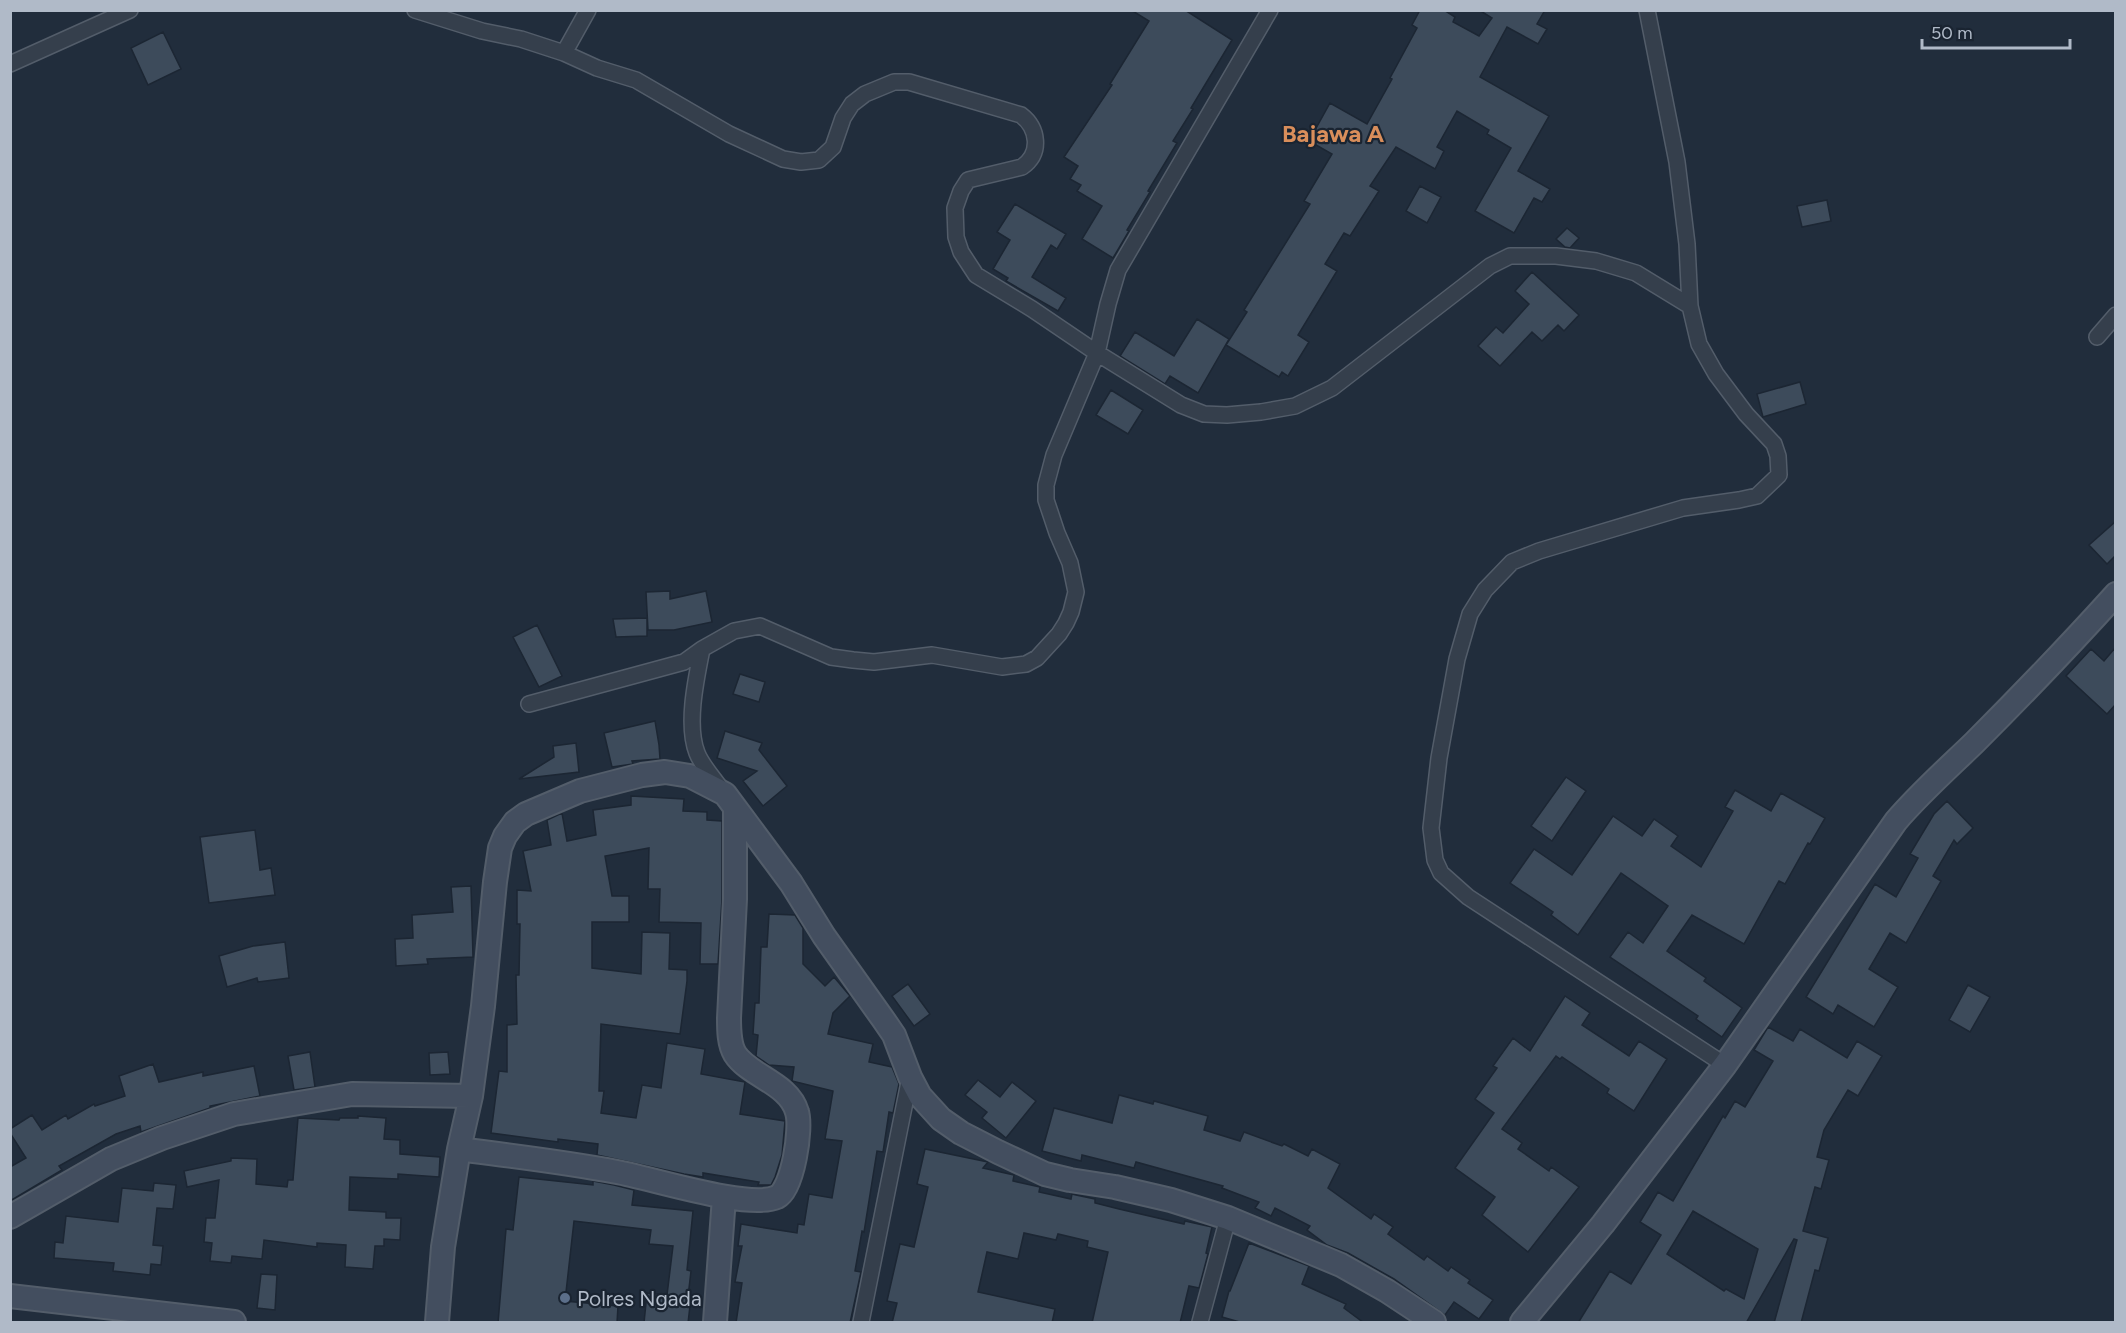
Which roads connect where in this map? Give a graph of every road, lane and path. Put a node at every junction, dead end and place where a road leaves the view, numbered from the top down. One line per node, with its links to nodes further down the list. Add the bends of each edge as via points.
1 (130, 10): 7 (street)
2 (414, 10): 6 (street)
3 (588, 10): 6 (street)
4 (1270, 10): 11 (street, via 1118,270)
5 (1647, 10): 8 (street, via 1677,162)
6 (564, 53): 11 (street, via 636,80 729,134 783,159 801,162 824,157 833,147 852,104 894,82 909,82 1021,115 1035,133 1029,162 968,180 955,208 956,237 976,275)
7 (10, 64)
8 (1690, 306): 11 (street, via 1636,273 1596,261 1510,256 1465,285 1332,388 1295,406 1227,415 1204,414 1181,405); 16 (street, via 1699,344 1716,374 1774,444 1779,475 1757,496 1683,508 1512,562 1485,590 1470,614 1446,716 1431,828 1435,860 1441,873 1468,897)
9 (2115, 315): 10 (street)
10 (2097, 337)
11 (1097, 353): 13 (street, via 1054,455 1046,485 1046,500 1070,563 1076,592 1066,623 1037,657 1026,664 1002,667 932,655 863,661 831,657 760,626 734,631)
12 (2115, 594): 16 (street, via 2064,652 1896,821)
13 (702, 649): 14 (street, via 684,662); 15 (street, via 695,688 694,735 698,753)
14 (529, 704)
15 (730, 801): 17 (street, via 884,1019); 18 (street, via 690,776 665,772 580,791 515,822 500,848); 20 (street, via 735,899 729,1018 733,1052 786,1094 799,1122 791,1177 785,1191 768,1199)
16 (1725, 1065): 30 (street)
17 (910, 1077): 22 (street, via 920,1096 941,1119 1018,1162 1046,1174 1171,1200); 27 (street)
18 (471, 1096): 19 (street); 21 (street, via 352,1094 234,1114 111,1159)
19 (459, 1149): 20 (street, via 617,1172); 25 (street, via 443,1247)
20 (724, 1197): 26 (street)
21 (10, 1217)
22 (1228, 1218): 28 (street); 29 (street, via 1341,1265 1388,1290)
23 (10, 1296): 24 (street)
24 (234, 1323)
25 (437, 1323)
26 (715, 1323)
27 (861, 1323)
28 (1200, 1323)
29 (1434, 1323)
30 (1522, 1323)

